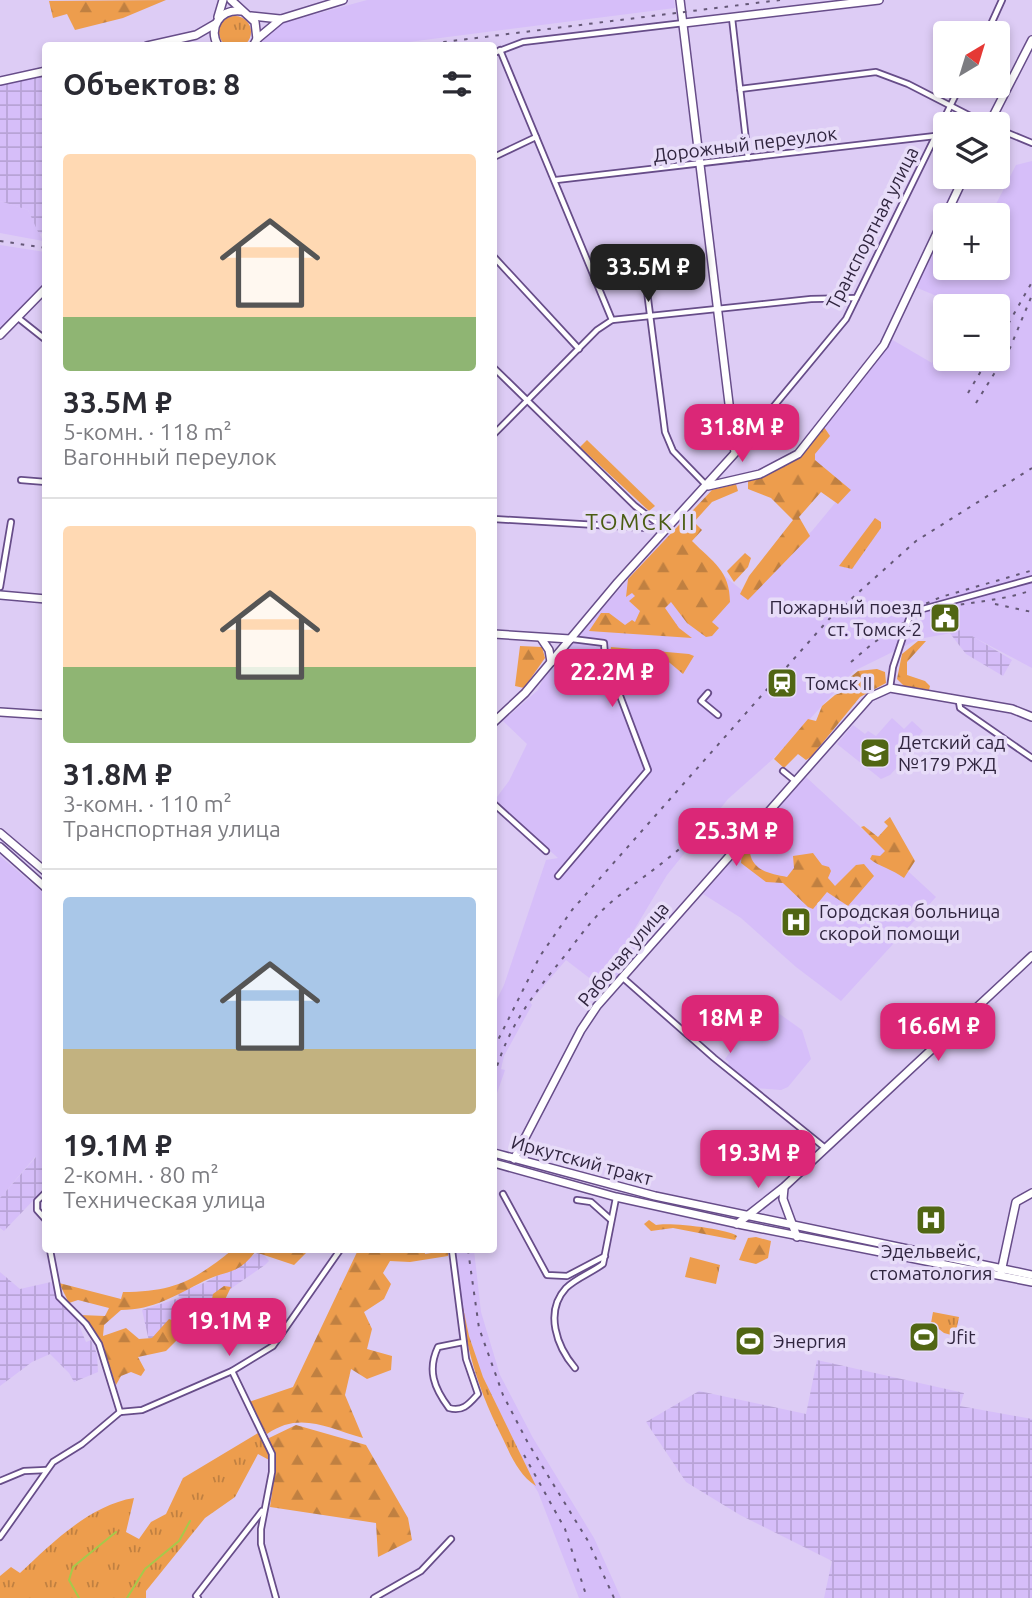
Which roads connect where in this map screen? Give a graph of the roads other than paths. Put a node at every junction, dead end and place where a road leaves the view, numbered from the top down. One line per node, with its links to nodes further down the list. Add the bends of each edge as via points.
1 (223, 0): 11 (main road)
2 (231, 0): 7 (main road)
3 (343, 0): 9 (main road)
4 (680, 0): 12 (main road)
5 (879, 0): 8 (main road)
6 (1002, 0): 10 (street)
7 (248, 14): 9 (main road); 11 (main road, via 230,11); 17 (main road, via 257,27)
8 (732, 18): 12 (main road); 23 (street)
9 (281, 19): 17 (main road)
10 (992, 21)
11 (216, 23): 13 (main road); 16 (main road)
12 (684, 23): 19 (street, via 571,34); 36 (main road)
13 (196, 35): 14 (main road); 15 (main road)
14 (165, 42)
15 (212, 42)
16 (216, 42)
17 (255, 42)
18 (1031, 42): 28 (main road)
19 (500, 50): 20 (street); 31 (street)
20 (497, 52)
21 (42, 72): 22 (main road)
22 (0, 81)
23 (740, 89): 25 (street, via 876,72); 35 (street)
24 (954, 98): 25 (street, Транспортная улица)
25 (950, 106): 26 (street, Транспортная улица); 27 (street)
26 (947, 112)
27 (963, 112)
28 (994, 112)
29 (1010, 134): 33 (street)
30 (933, 136): 35 (street, Дорожный переулок)
31 (537, 137): 34 (street); 37 (street)
32 (933, 142): 42 (street, Транспортная улица)
33 (1032, 143)
34 (497, 156)
35 (748, 158): 36 (street, Дорожный переулок)
36 (701, 164): 37 (street, Дорожный переулок); 43 (main road)
37 (556, 180): 46 (street)
38 (933, 241): 56 (main road, via 884,345 798,454 760,474)
39 (497, 260): 49 (street)
40 (643, 260): 45 (street)
41 (42, 292): 44 (main road)
42 (857, 298): 43 (street); 53 (street, Транспортная улица, via 834,335)
43 (716, 307): 45 (street); 53 (main road)
44 (16, 316): 47 (main road); 48 (street)
45 (652, 317): 46 (street); 56 (street, via 665,432 673,451)
46 (612, 320): 49 (street)
47 (0, 335)
48 (42, 337)
49 (579, 349): 51 (street)
50 (497, 371): 51 (street)
51 (528, 401): 52 (street); 59 (street, via 635,506)
52 (497, 431)
53 (735, 453): 56 (main road, Транспортная улица)
54 (20, 480): 55 (street)
55 (42, 482)
56 (708, 486): 59 (main road, Транспортная улица)
57 (497, 519): 59 (street)
58 (11, 522): 61 (street)
59 (665, 529): 66 (main road, Транспортная улица)
60 (1032, 579): 68 (street, via 910,615)
61 (0, 587)
62 (0, 596): 63 (main road)
63 (42, 599)
64 (497, 634): 65 (main road)
65 (541, 638): 66 (main road); 67 (main road)
66 (570, 639): 67 (main road, Транспортная улица); 84 (street, via 604,643 648,770)
67 (551, 662): 75 (main road, Транспортная улица)
68 (890, 688): 70 (main road); 78 (main road, Рабочая улица, via 870,697)
69 (708, 693): 73 (street, via 701,701)
70 (959, 702): 74 (main road, via 1012,709); 76 (street, via 960,708)
71 (0, 712): 72 (main road)
72 (42, 715)
73 (718, 715)
74 (1032, 717)
75 (497, 719)
76 (1032, 758)
77 (783, 771): 78 (street)
78 (794, 780): 87 (main road, Рабочая улица)
79 (497, 807): 82 (street)
80 (0, 833): 83 (main road)
81 (0, 847): 85 (main road)
82 (545, 851)
83 (42, 869)
84 (558, 876)
85 (42, 884)
86 (1032, 956): 88 (main road)
87 (622, 977): 88 (street); 90 (main road, Рабочая улица, via 581,1031)
88 (824, 1147): 92 (main road)
89 (497, 1154): 90 (main road, Иркутский тракт)
90 (514, 1159): 98 (main road, Иркутский тракт)
91 (497, 1164): 96 (main road, Иркутский тракт)
92 (784, 1187): 98 (main road); 102 (main road, via 783,1199)
93 (1032, 1193): 108 (main road, via 1016,1202)
94 (503, 1194): 107 (street, via 547,1275 567,1276)
95 (42, 1196): 99 (street, via 37,1201)
96 (616, 1197): 100 (street); 101 (main road, Иркутский тракт)
97 (577, 1199): 100 (street, via 591,1202)
98 (750, 1215): 101 (main road); 102 (main road, Иркутский тракт)
99 (42, 1216)
100 (610, 1220): 107 (street)
101 (737, 1224): 103 (main road, Иркутский тракт)
102 (792, 1224): 103 (main road); 108 (main road, Иркутский тракт)
103 (797, 1237): 108 (main road, Иркутский тракт)
104 (51, 1253): 114 (street, via 59,1297 99,1344)
105 (338, 1253): 113 (street, via 273,1346)
106 (452, 1253): 111 (street)
107 (606, 1255): 112 (street, via 603,1264 572,1283 560,1298 554,1327 558,1344)
108 (1001, 1272): 109 (main road, Иркутский тракт); 110 (main road, Иркутский тракт)
109 (1032, 1275)
110 (1032, 1282)
111 (463, 1342): 111 (street, via 478,1395 466,1407 449,1408 432,1378 433,1357 438,1347)
112 (575, 1368)
113 (232, 1371): 114 (street, via 142,1410); 117 (street, via 271,1448 272,1472)
114 (120, 1412): 115 (street)
115 (46, 1470): 116 (street, via 24,1471); 118 (street)
116 (0, 1481)
117 (264, 1509): 120 (street); 121 (street, via 261,1544)
118 (0, 1537)
119 (451, 1539): 122 (street, via 421,1571)
120 (197, 1597)
121 (276, 1598)
122 (374, 1598)

